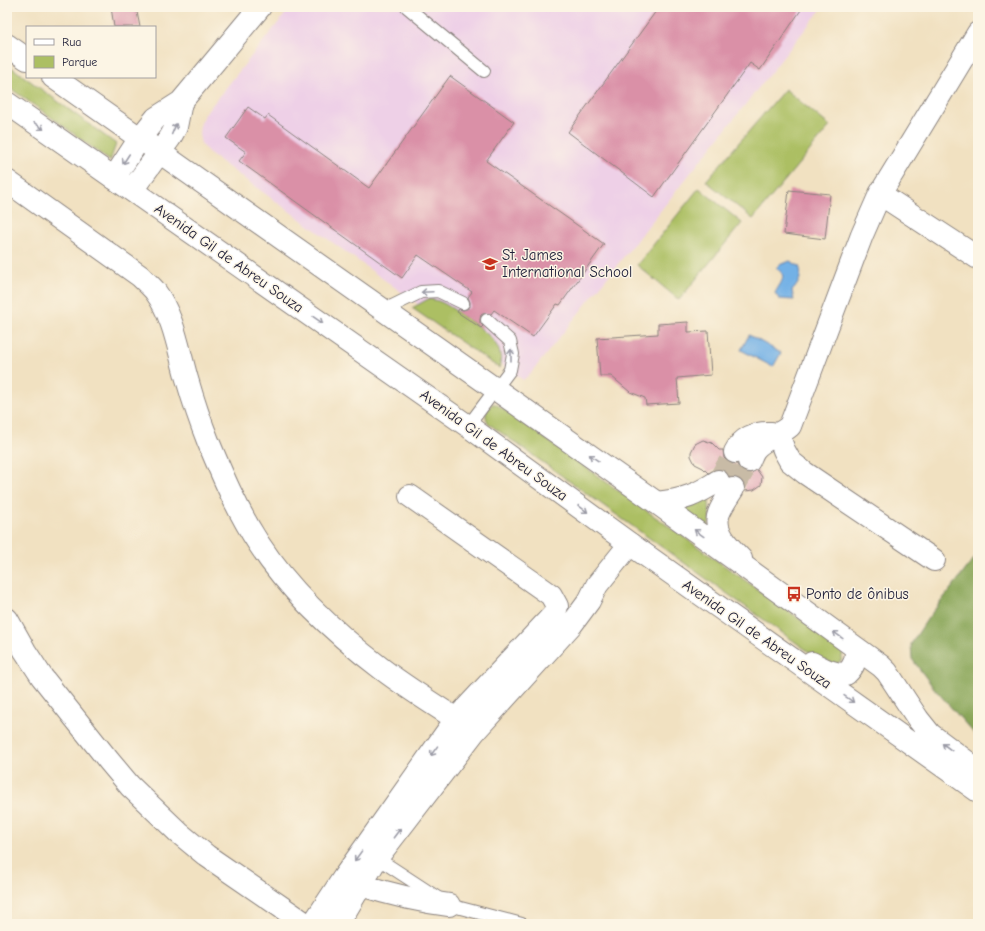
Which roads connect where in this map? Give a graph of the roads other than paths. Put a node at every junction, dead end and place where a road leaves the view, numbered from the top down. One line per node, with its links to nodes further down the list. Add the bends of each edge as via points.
1 (260, 7): 8 (street)
2 (407, 7): 6 (lane)
3 (978, 33): 15 (street)
4 (7, 45): 5 (street)
5 (26, 58)
6 (484, 71)
7 (54, 78): 10 (street)
8 (181, 102): 10 (street, via 156,118); 11 (street, one-way to 8, via 176,127)
9 (7, 103): 12 (street, Avenida Gil de Abreu Souza, one-way to 12)
10 (140, 138): 11 (street); 12 (street, one-way to 12)
11 (159, 153): 14 (street); 18 (street)
12 (114, 178): 14 (street, Avenida Gil de Abreu Souza)
13 (7, 181): 32 (street, via 140,276 154,290 174,331 196,412 236,504 260,545 310,607 343,638 383,670)
14 (132, 190): 21 (street, Avenida Gil de Abreu Souza, one-way to 21)
15 (880, 194): 16 (street); 22 (street, via 862,235 793,420 785,431)
16 (978, 258)
17 (463, 303): 18 (lane, one-way to 18, via 438,291 421,292)
18 (384, 310): 20 (street)
19 (487, 320): 20 (lane, one-way to 19, via 510,370 512,354 510,341)
20 (496, 389): 21 (lane); 25 (street, one-way to 20)
21 (468, 426): 26 (street, Avenida Gil de Abreu Souza, one-way to 26)
22 (778, 434): 23 (street); 27 (street, via 790,461)
23 (742, 457)
24 (410, 496): 32 (street, via 551,595 557,606 555,613)
25 (657, 503): 28 (street, one-way to 25); 28 (street, via 676,501 726,485 718,515 720,534)
26 (630, 544): 31 (street, Avenida Gil de Abreu Souza); 33 (street, via 597,586 572,624)
27 (934, 560)
28 (750, 569): 30 (street, one-way to 28)
29 (7, 619): 39 (street, via 42,677 130,786 178,833 207,856)
30 (856, 648): 31 (street, via 856,660 846,674 824,670 802,656); 34 (street, one-way to 30, via 930,734 888,672)
31 (787, 655): 35 (street, Avenida Gil de Abreu Souza, one-way to 35)
32 (456, 719): 33 (street); 40 (street, one-way to 40)
33 (475, 731): 36 (street, one-way to 33)
34 (978, 770)
35 (978, 791)
36 (377, 858): 37 (street); 38 (lane)
37 (361, 885): 38 (street, via 390,895); 41 (street)
38 (449, 905): 42 (lane)
39 (306, 924)
40 (313, 924)
41 (338, 924)
42 (522, 924)

